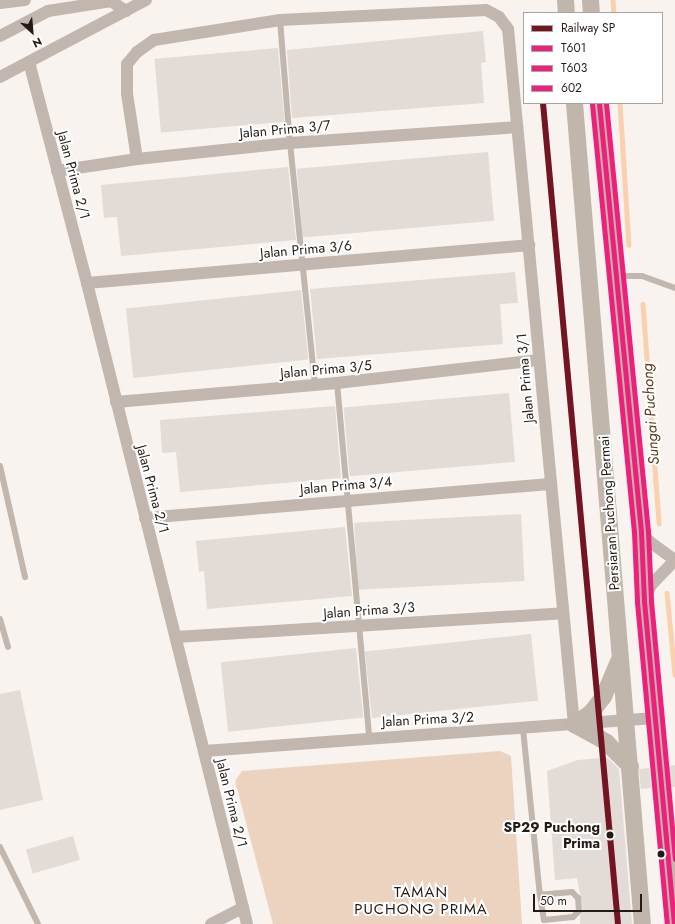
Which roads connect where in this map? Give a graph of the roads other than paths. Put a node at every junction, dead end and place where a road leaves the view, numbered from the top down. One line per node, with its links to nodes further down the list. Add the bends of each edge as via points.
1 (25, 0): 5 (street)
2 (146, 0): 6 (street)
3 (565, 0): 7 (main road)
4 (590, 0): 8 (main road)
5 (0, 3)
6 (126, 11): 10 (street, via 111,1 48,11); 11 (street)
7 (566, 12)
8 (591, 12)
9 (280, 20): 15 (street, Jalan Prima 3/1, via 486,10 499,17 508,29); 16 (lane); 17 (street, via 154,40 137,52 127,64 127,94)
10 (0, 36)
11 (29, 62): 12 (street); 18 (street, Jalan Prima 2/1)
12 (0, 77)
13 (574, 104): 22 (main road, Persiaran Puchong Permai)
14 (599, 104): 21 (main road, Persiaran Puchong Permai)
15 (517, 127): 16 (street, Jalan Prima 3/7); 19 (street, Jalan Prima 3/1)
16 (290, 143): 17 (street, Jalan Prima 3/7); 20 (lane)
17 (137, 159): 18 (street, Jalan Prima 3/7)
18 (57, 171): 23 (street, Jalan Prima 2/1)
19 (529, 245): 20 (street, Jalan Prima 3/6); 25 (street, Jalan Prima 3/1)
20 (302, 264): 23 (street, Jalan Prima 3/6); 27 (lane)
21 (614, 276): 22 (main road); 24 (lane, via 642,276); 33 (main road, Persiaran Puchong Permai)
22 (590, 280): 42 (main road, Persiaran Puchong Permai)
23 (87, 283): 28 (street, Jalan Prima 2/1)
24 (675, 288)
25 (539, 360): 26 (street, Jalan Prima 3/5); 30 (street, Jalan Prima 3/1)
26 (338, 383): 27 (street, Jalan Prima 3/5); 31 (lane)
27 (316, 385): 28 (street, Jalan Prima 3/5)
28 (116, 402): 32 (street, Jalan Prima 2/1)
29 (0, 466): 35 (lane)
30 (550, 484): 31 (street, Jalan Prima 3/4); 37 (street, Jalan Prima 3/1)
31 (350, 500): 32 (street, Jalan Prima 3/4); 39 (lane)
32 (145, 518): 40 (street, Jalan Prima 2/1)
33 (641, 532): 34 (street); 36 (main road, Persiaran Puchong Permai)
34 (675, 560): 36 (street, via 651,585)
35 (25, 577)
36 (644, 601): 43 (main road, Persiaran Puchong Permai)
37 (563, 613): 39 (street, Jalan Prima 3/3); 45 (street, Jalan Prima 3/1)
38 (0, 619): 41 (lane)
39 (358, 626): 40 (street, Jalan Prima 3/3); 47 (lane)
40 (176, 637): 48 (street, Jalan Prima 2/1)
41 (8, 647)
42 (620, 657): 44 (main road, Persiaran Puchong Permai); 45 (main road, via 603,696 591,712)
43 (655, 718): 44 (street, Jalan Prima 3/2); 57 (main road, Persiaran Puchong Permai)
44 (626, 721): 45 (street, Jalan Prima 3/2); 49 (main road, Persiaran Puchong Permai)
45 (574, 724): 46 (street, Jalan Prima 3/2); 49 (main road, via 606,742)
46 (523, 729): 47 (street, Jalan Prima 3/2); 51 (lane)
47 (369, 737): 48 (street, Jalan Prima 3/2)
48 (204, 751): 52 (street, Jalan Prima 2/1)
49 (630, 766): 56 (main road, Persiaran Puchong Permai)
50 (0, 847): 53 (lane)
51 (540, 895): 51 (lane, via 544,920 574,917 579,911 578,898 572,892)
52 (243, 908): 54 (street); 55 (street, Jalan Prima 2/1)
53 (38, 924)
54 (211, 924)
55 (247, 924)
56 (642, 924)
57 (674, 924)

